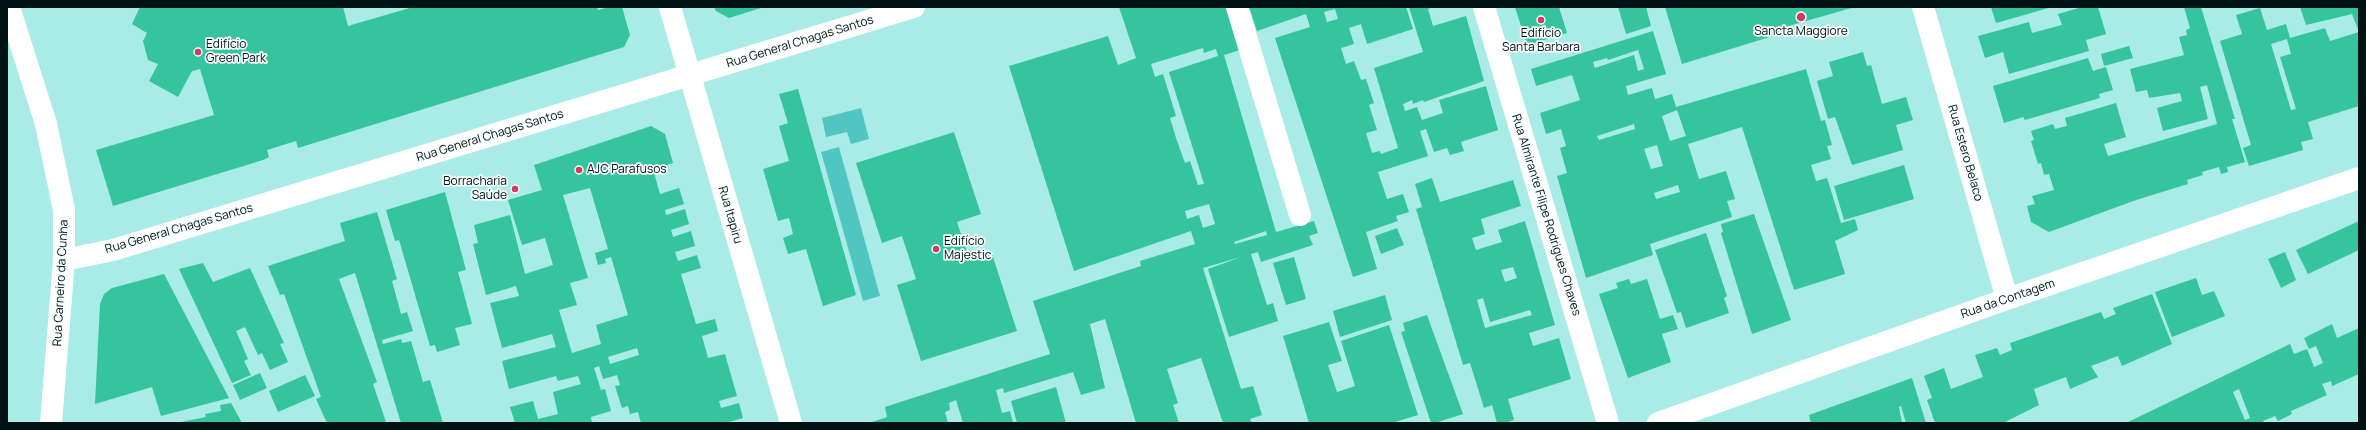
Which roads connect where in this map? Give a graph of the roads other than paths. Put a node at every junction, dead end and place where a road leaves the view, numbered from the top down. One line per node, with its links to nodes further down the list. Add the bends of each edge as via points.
1 (9, 7): 10 (street, Rua Carneiro da Cunha, via 46,124 64,210)
2 (670, 7): 7 (street, Rua Itapiru)
3 (914, 7): 7 (street, Rua General Chagas Santos)
4 (1237, 7): 9 (street)
5 (1484, 7): 14 (street, Rua Almirante Filipe Rodrigues Chaves)
6 (1923, 7): 11 (street, Rua Estero Belaco)
7 (690, 75): 10 (street, Rua General Chagas Santos, via 113,250); 13 (street, Rua Itapiru)
8 (2359, 178): 11 (street, Rua da Contagem)
9 (1300, 215)
10 (64, 260): 12 (street, Rua Carneiro da Cunha)
11 (2007, 299): 15 (street, Rua da Contagem)
12 (51, 423)
13 (791, 423)
14 (1608, 423)
15 (1658, 423)

